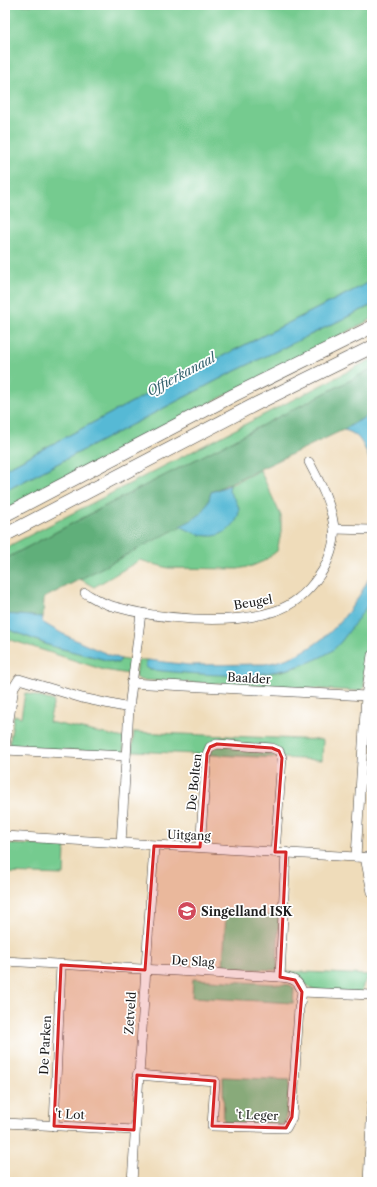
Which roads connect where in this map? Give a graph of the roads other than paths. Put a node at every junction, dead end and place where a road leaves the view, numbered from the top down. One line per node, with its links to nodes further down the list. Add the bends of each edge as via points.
1 (372, 328): 4 (highway, via 234,395)
2 (372, 348): 7 (highway, via 258,403)
3 (309, 462): 5 (street, Beugel, via 327,496)
4 (5, 515)
5 (334, 529): 6 (street); 9 (street, Beugel, via 330,553 311,588 295,601 276,611 247,617 193,619)
6 (372, 530)
7 (5, 535)
8 (85, 593): 9 (street, Beugel, via 111,606)
9 (141, 613): 11 (street)
10 (372, 655): 12 (street)
11 (131, 683): 12 (street, Baalder); 13 (street)
12 (366, 696): 17 (street)
13 (129, 708): 14 (street, via 82,698 19,679 14,687); 16 (street)
14 (5, 745)
15 (5, 750): 16 (street)
16 (126, 756): 19 (street)
17 (367, 759): 24 (street)
18 (5, 836): 19 (street, Uitgang)
19 (121, 844): 20 (street, Uitgang)
20 (154, 846): 21 (street, Uitgang); 28 (street, Zetveld)
21 (200, 847): 22 (street, Uitgang); 22 (street, De Bolten, via 206,754 210,747 217,744 272,748 279,751 282,758)
22 (276, 852): 23 (street, Uitgang)
23 (286, 852): 24 (street, Uitgang); 29 (street)
24 (364, 857): 25 (street)
25 (372, 892)
26 (5, 961): 27 (street, De Slag)
27 (61, 965): 28 (street, De Slag); 35 (street, De Parken)
28 (145, 970): 29 (street, De Slag); 32 (street, Zetveld)
29 (280, 977): 30 (street, De Slag, via 298,982)
30 (302, 992): 31 (street); 32 (street, 't Leger, via 292,1117 286,1128 212,1126 215,1081)
31 (372, 995)
32 (138, 1075): 37 (street, Zetveld)
33 (372, 1104): 36 (street)
34 (5, 1123): 35 (street, 't Lot)
35 (54, 1126): 37 (street, 't Lot)
36 (371, 1129): 39 (street)
37 (134, 1130): 38 (street, Zetveld)
38 (132, 1182)
39 (368, 1182)

